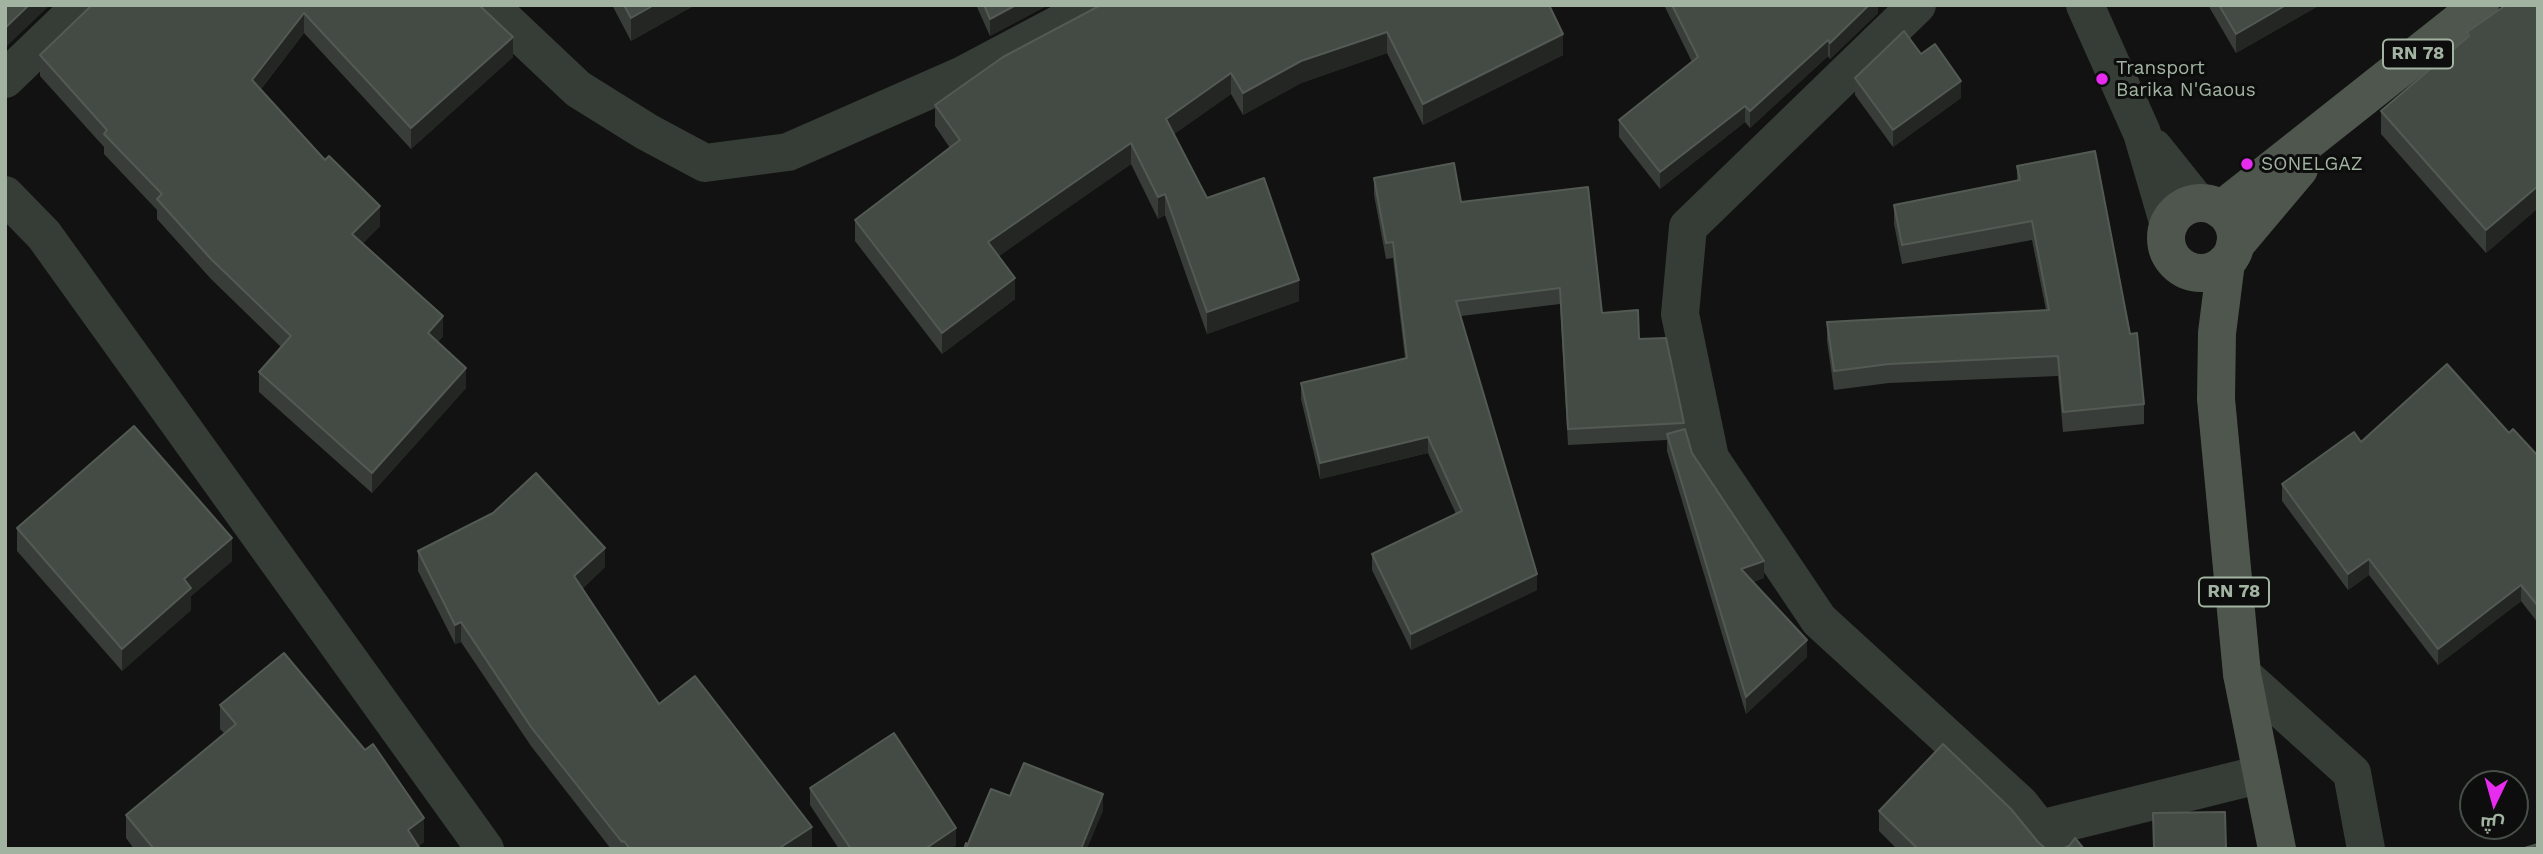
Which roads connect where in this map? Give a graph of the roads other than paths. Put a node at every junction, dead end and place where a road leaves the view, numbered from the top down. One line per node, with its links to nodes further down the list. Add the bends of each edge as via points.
1 (82, 5): 7 (street)
2 (489, 5): 3 (street, via 578,89 705,163 788,152 961,76)
3 (1095, 5)
4 (1917, 5): 16 (street, via 1688,228 1680,314 1710,458 1819,620 2020,804)
5 (2085, 5): 10 (street, via 2142,132)
6 (2480, 5): 8 (main road, RN 78)
7 (5, 79)
8 (2355, 103): 10 (main road, RN 78); 11 (main road, RN 78)
9 (5, 195): 17 (street, via 44,235)
10 (2196, 213): 11 (main road, via 2228,215 2235,229); 12 (main road, via 2167,246)
11 (2231, 254): 12 (main road, via 2218,268 2198,273); 13 (main road, RN 78)
12 (2178, 264): 13 (main road)
13 (2217, 333): 14 (main road, RN 78, via 2216,399)
14 (2242, 674): 15 (main road, RN 78); 19 (street, via 2351,773)
15 (2262, 774): 16 (street); 18 (main road, RN 78)
16 (2048, 839)
17 (485, 849)
18 (2277, 849)
19 (2366, 849)

